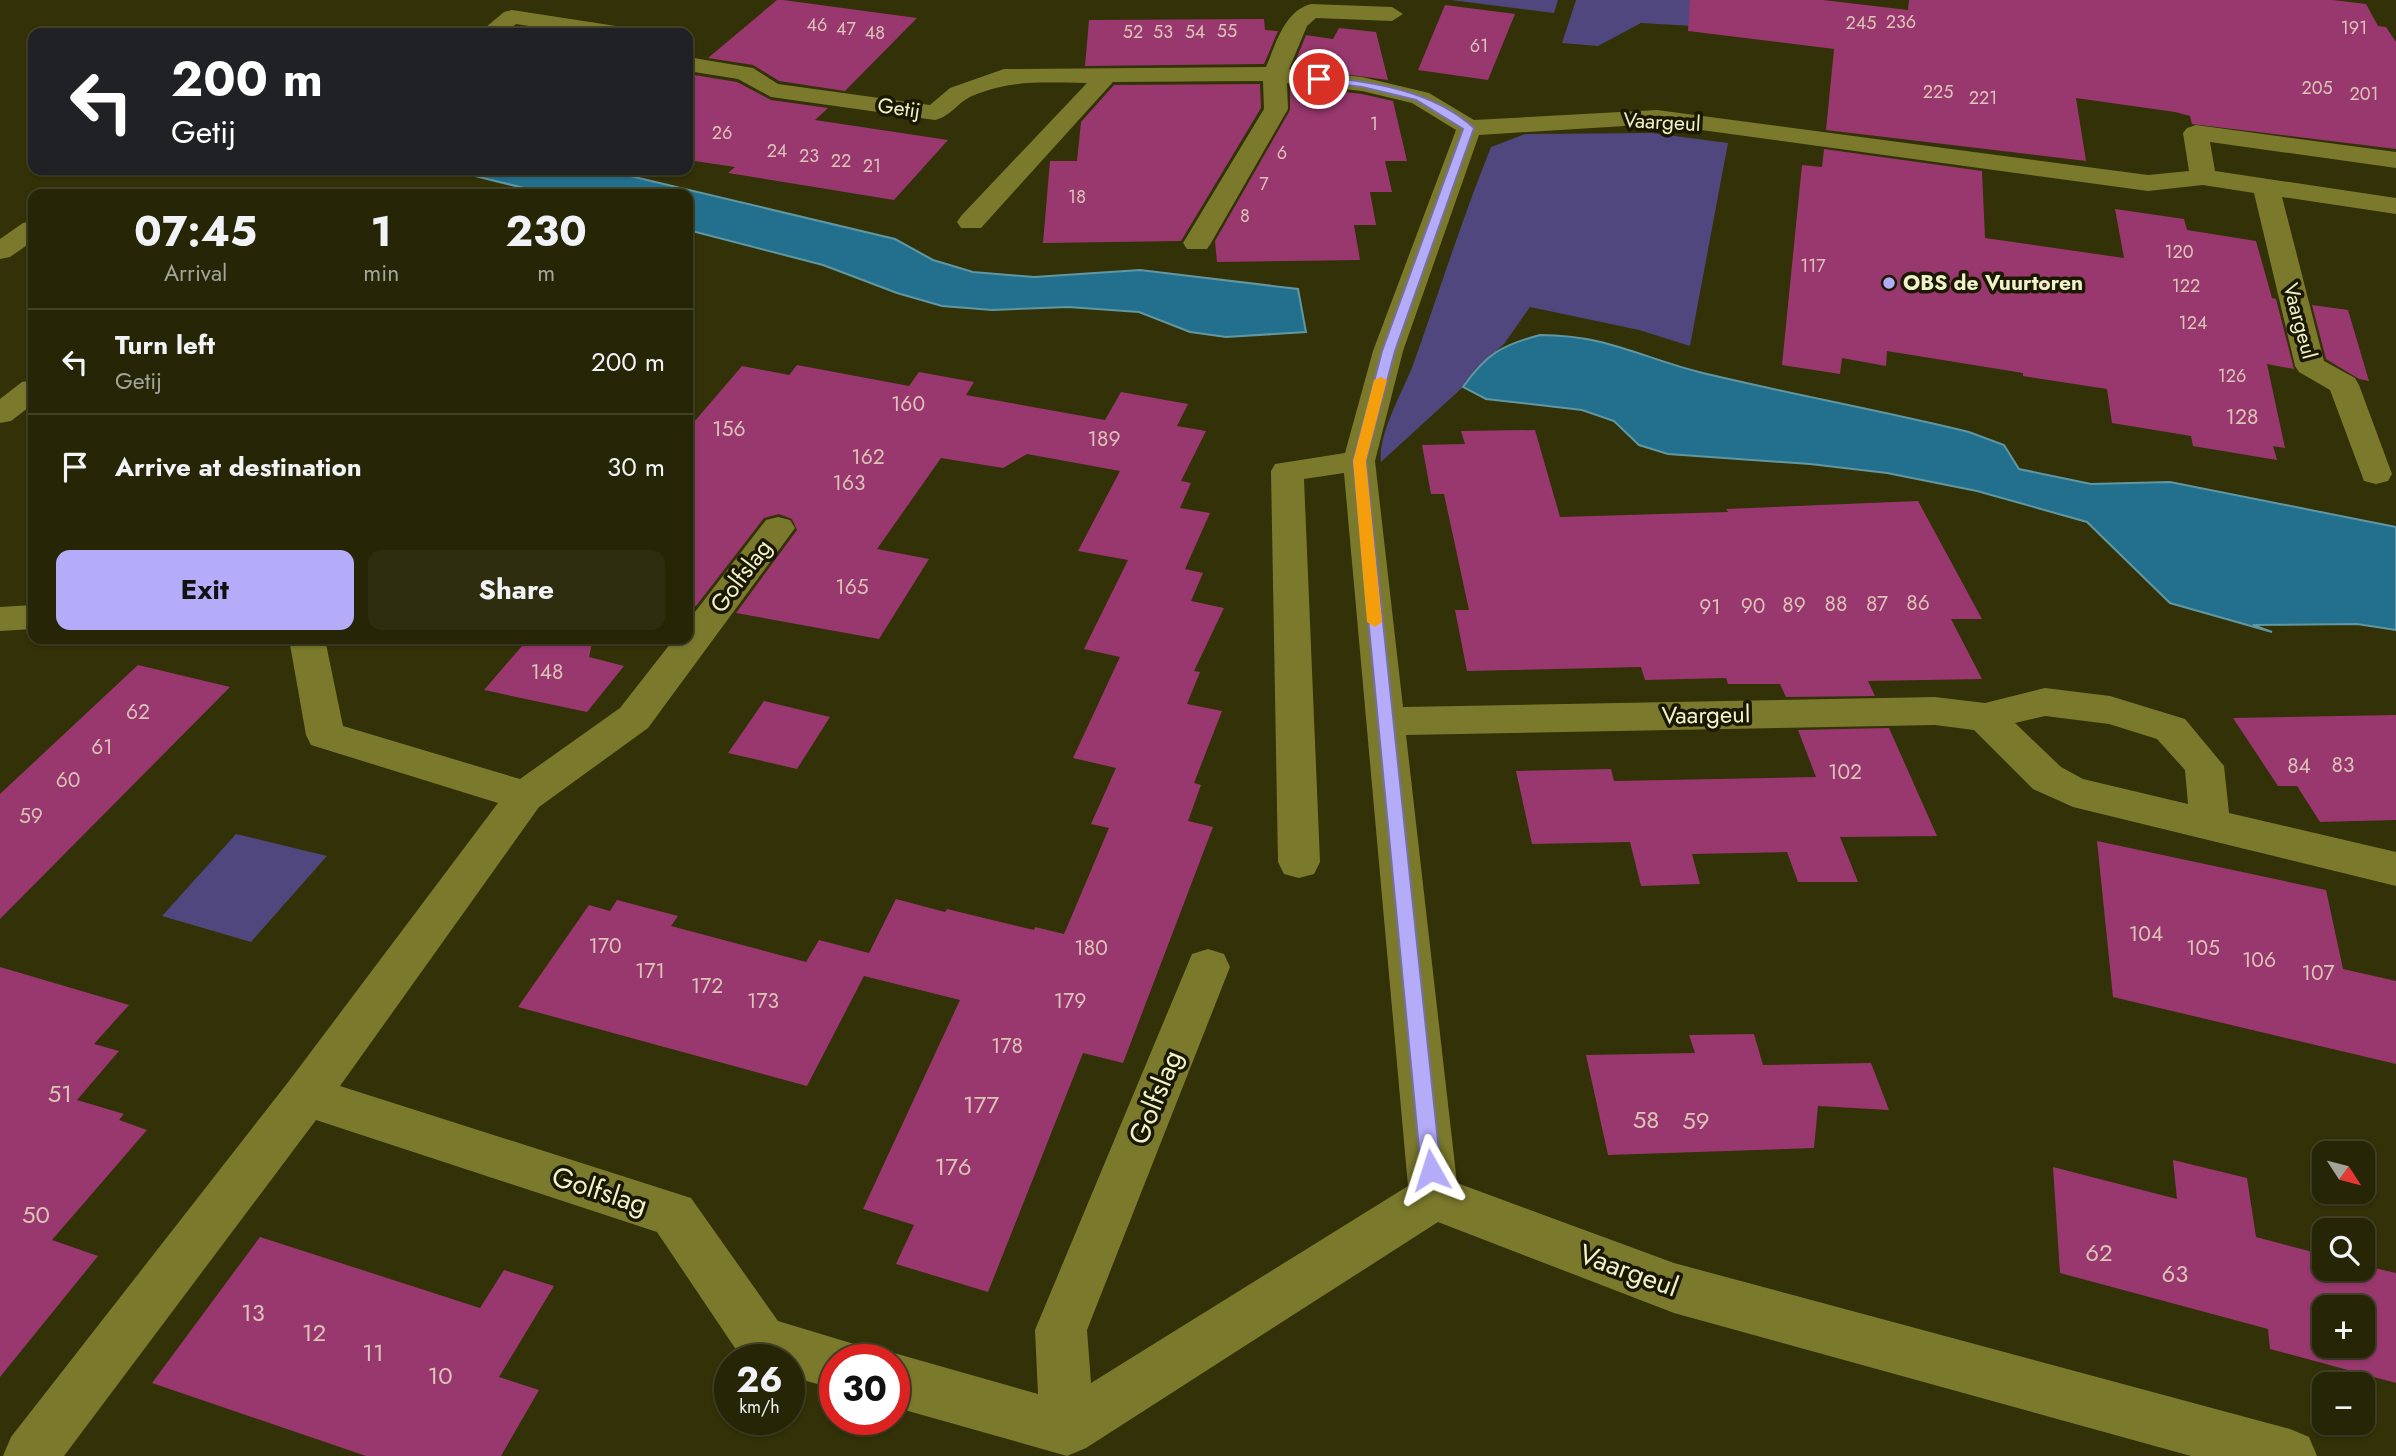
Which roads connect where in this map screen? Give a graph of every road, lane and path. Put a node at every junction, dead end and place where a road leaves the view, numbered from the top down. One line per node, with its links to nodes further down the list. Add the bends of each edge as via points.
1 (514, 9): 3 (street); 4 (street)
2 (1392, 14): 6 (street, via 1311,11 1297,23)
3 (495, 28)
4 (595, 28)
5 (693, 65): 7 (street, Getij, via 745,73 771,90 935,113 960,93 1004,76)
6 (1275, 74): 7 (street, Getij); 8 (street, Getij, via 1362,84 1420,98); 15 (street, via 1276,110)
7 (1107, 75): 13 (street)
8 (1469, 128): 10 (street, Vaargeul, via 1657,117 2148,183); 19 (street, via 1388,351)
9 (2396, 160): 10 (street, via 2196,133)
10 (2203, 177): 11 (street, Vaargeul)
11 (2266, 187): 12 (street, Vaargeul); 20 (street, Vaargeul, via 2310,366 2344,385)
12 (2396, 206)
13 (971, 222)
14 (28, 232): 16 (street)
15 (1197, 243)
16 (0, 251)
17 (28, 394): 18 (street)
18 (0, 414)
19 (1359, 461): 28 (street); 31 (street, via 1287,471)
20 (2376, 474)
21 (778, 528): 24 (street, Golfslag)
22 (28, 617): 23 (street)
23 (0, 619)
24 (693, 640)
25 (308, 644): 29 (street, via 325,735)
26 (690, 644): 29 (street, Golfslag, via 634,718)
27 (1985, 717): 28 (street, Vaargeul, via 1935,712); 30 (street, via 2047,778 2073,792); 30 (street, Vaargeul, via 2045,702 2110,710 2171,729 2204,766)
28 (1384, 721): 35 (street)
29 (525, 796): 34 (street, Golfslag)
30 (2210, 822): 32 (street)
31 (1299, 862)
32 (2396, 869)
33 (1208, 967): 38 (street, Golfslag, via 1061,1330)
34 (306, 1096): 36 (street, Golfslag, via 674,1214 762,1342); 39 (street, Golfslag)
35 (1434, 1197): 38 (street); 40 (street, Vaargeul, via 1674,1288)
36 (819, 1358)
37 (910, 1385): 38 (street)
38 (1068, 1429)
39 (30, 1456)
40 (2290, 1456)

